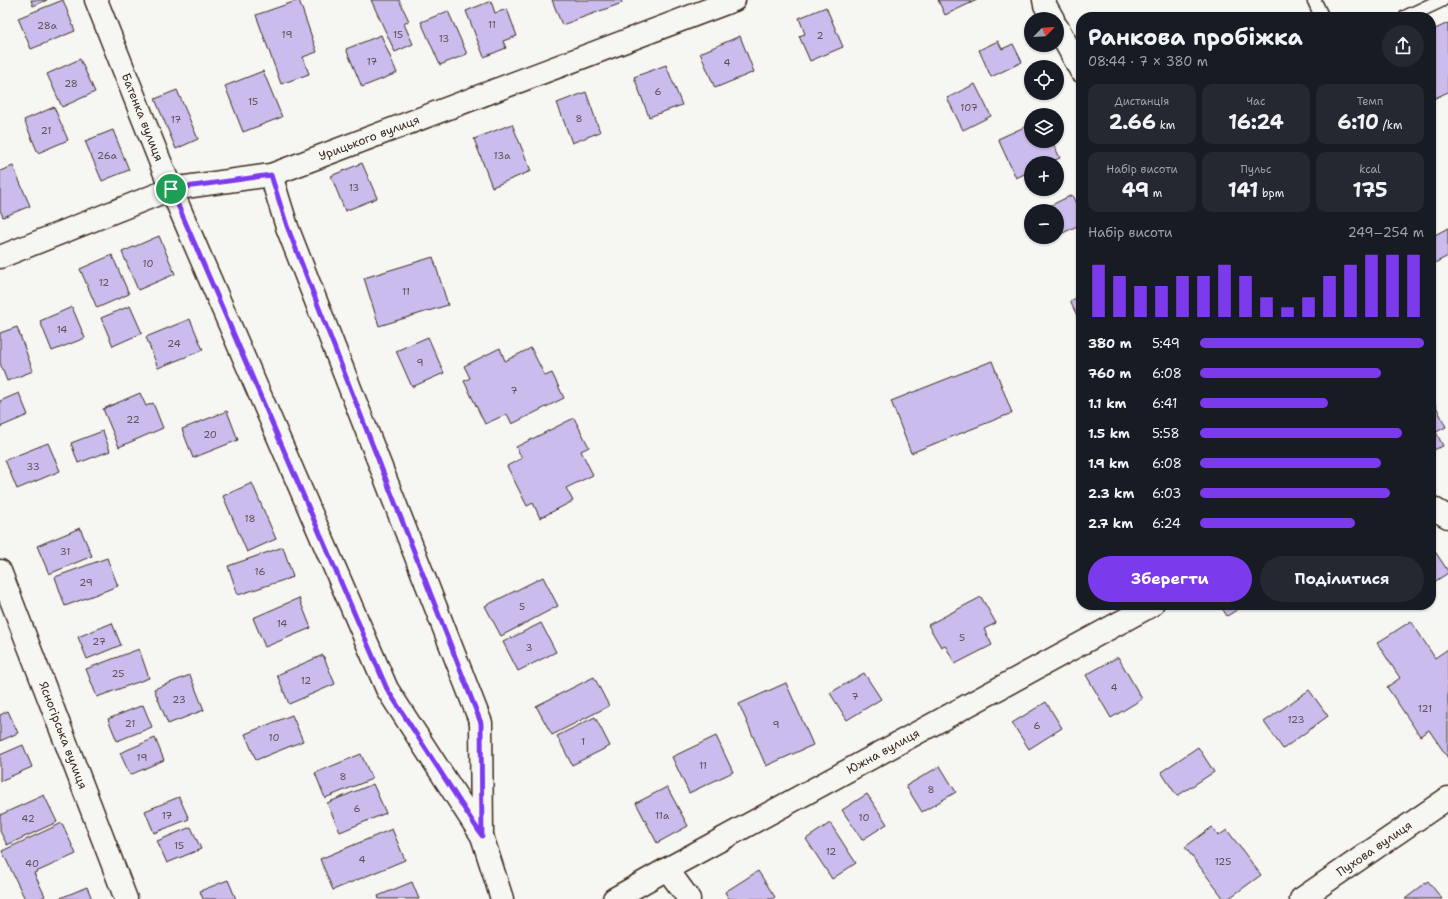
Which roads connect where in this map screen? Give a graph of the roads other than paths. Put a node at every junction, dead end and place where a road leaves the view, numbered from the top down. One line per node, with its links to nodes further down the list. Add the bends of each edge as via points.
1 (96, 0): 12 (street, Батенка вулиця)
2 (734, 0): 11 (street, Урицького вулиця)
3 (1044, 0): 6 (street)
4 (1314, 0): 7 (lane)
5 (1442, 0): 8 (lane)
6 (1049, 12)
7 (1320, 12)
8 (1417, 12)
9 (1064, 40): 10 (street)
10 (1076, 62)
11 (271, 175): 12 (street, Урицького вулиця); 19 (street, Батенка вулиця, via 287,226 481,723)
12 (171, 189): 13 (street, Урицького вулиця); 19 (street, Батенка вулиця, via 387,689)
13 (0, 257)
14 (1436, 510): 15 (street)
15 (1448, 517)
16 (0, 571): 21 (street, Ясногірська вулиця)
17 (1143, 610): 20 (street, Южна вулиця)
18 (1448, 798): 25 (street, Пухова вулиця)
19 (482, 836): 22 (street, Батенка вулиця)
20 (667, 869): 23 (street, Южна вулиця); 24 (street)
21 (126, 899)
22 (502, 899)
23 (614, 899)
24 (689, 899)
25 (1301, 899)

